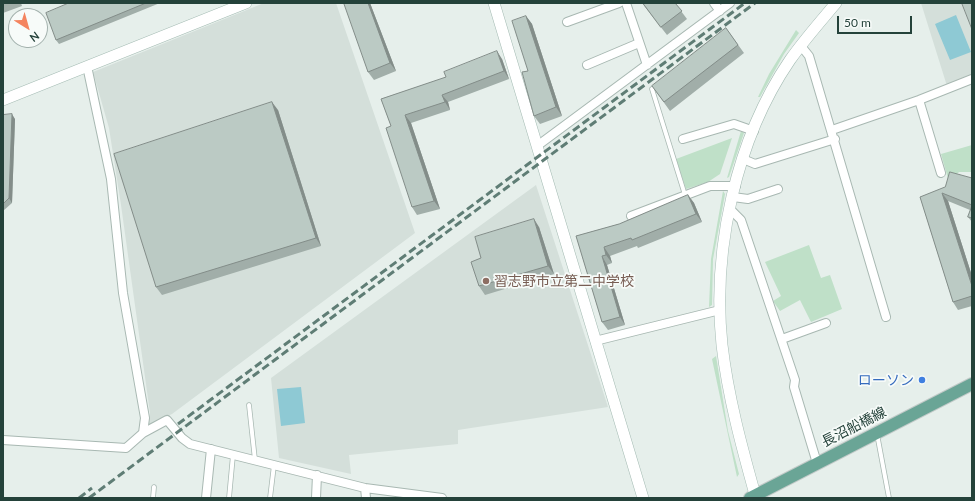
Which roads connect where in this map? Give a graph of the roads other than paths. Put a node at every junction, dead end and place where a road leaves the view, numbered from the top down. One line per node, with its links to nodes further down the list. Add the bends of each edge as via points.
1 (246, 3): 14 (street)
2 (494, 3): 23 (street)
3 (619, 3): 9 (street)
4 (626, 3): 10 (street)
5 (714, 3): 8 (street)
6 (730, 3): 8 (street)
7 (836, 3): 11 (street)
8 (720, 10): 13 (street)
9 (567, 22)
10 (639, 42): 12 (street); 13 (street)
11 (801, 46): 19 (street, via 809,56); 20 (street, via 778,80)
12 (587, 65)
13 (647, 65): 23 (street)
14 (87, 66): 17 (street); 40 (street, via 111,179 123,293 145,418)
15 (972, 79): 18 (street)
16 (652, 89): 28 (lane)
17 (3, 100)
18 (919, 100): 19 (street); 25 (street)
19 (832, 130): 22 (street)
20 (754, 131): 21 (street, via 734,124); 24 (street)
21 (683, 139)
22 (835, 139): 24 (street, via 755,164); 33 (street)
23 (537, 146): 36 (street)
24 (743, 159): 26 (street)
25 (941, 173)
26 (736, 186): 28 (street, via 710,186); 29 (street)
27 (778, 189): 29 (street, via 748,199)
28 (685, 195): 31 (street)
29 (733, 197): 30 (street)
30 (730, 208): 32 (street, via 721,261); 35 (street, via 740,220)
31 (631, 216)
32 (720, 310): 36 (street); 50 (street, via 727,375)
33 (886, 317)
34 (826, 323): 35 (street)
35 (782, 339): 45 (street)
36 (595, 341): 58 (street)
37 (972, 384): 39 (main road, 長沼船橋線)
38 (249, 405): 44 (lane)
39 (877, 432): 45 (main road, 長沼船橋線); 59 (lane)
40 (143, 433): 41 (street, via 126,448); 42 (street, via 167,420 190,444)
41 (3, 440)
42 (211, 449): 43 (street); 52 (street)
43 (233, 454): 44 (street); 53 (lane)
44 (255, 460): 46 (street)
45 (816, 463): 50 (main road, 長沼船橋線)
46 (274, 464): 47 (street); 54 (lane)
47 (318, 476): 49 (street); 55 (street)
48 (154, 487): 51 (lane)
49 (365, 488): 56 (street); 57 (street)
50 (754, 497)
51 (153, 498)
52 (206, 498)
53 (229, 498)
54 (270, 498)
55 (316, 498)
56 (366, 498)
57 (442, 498)
58 (643, 498)
59 (889, 498)

